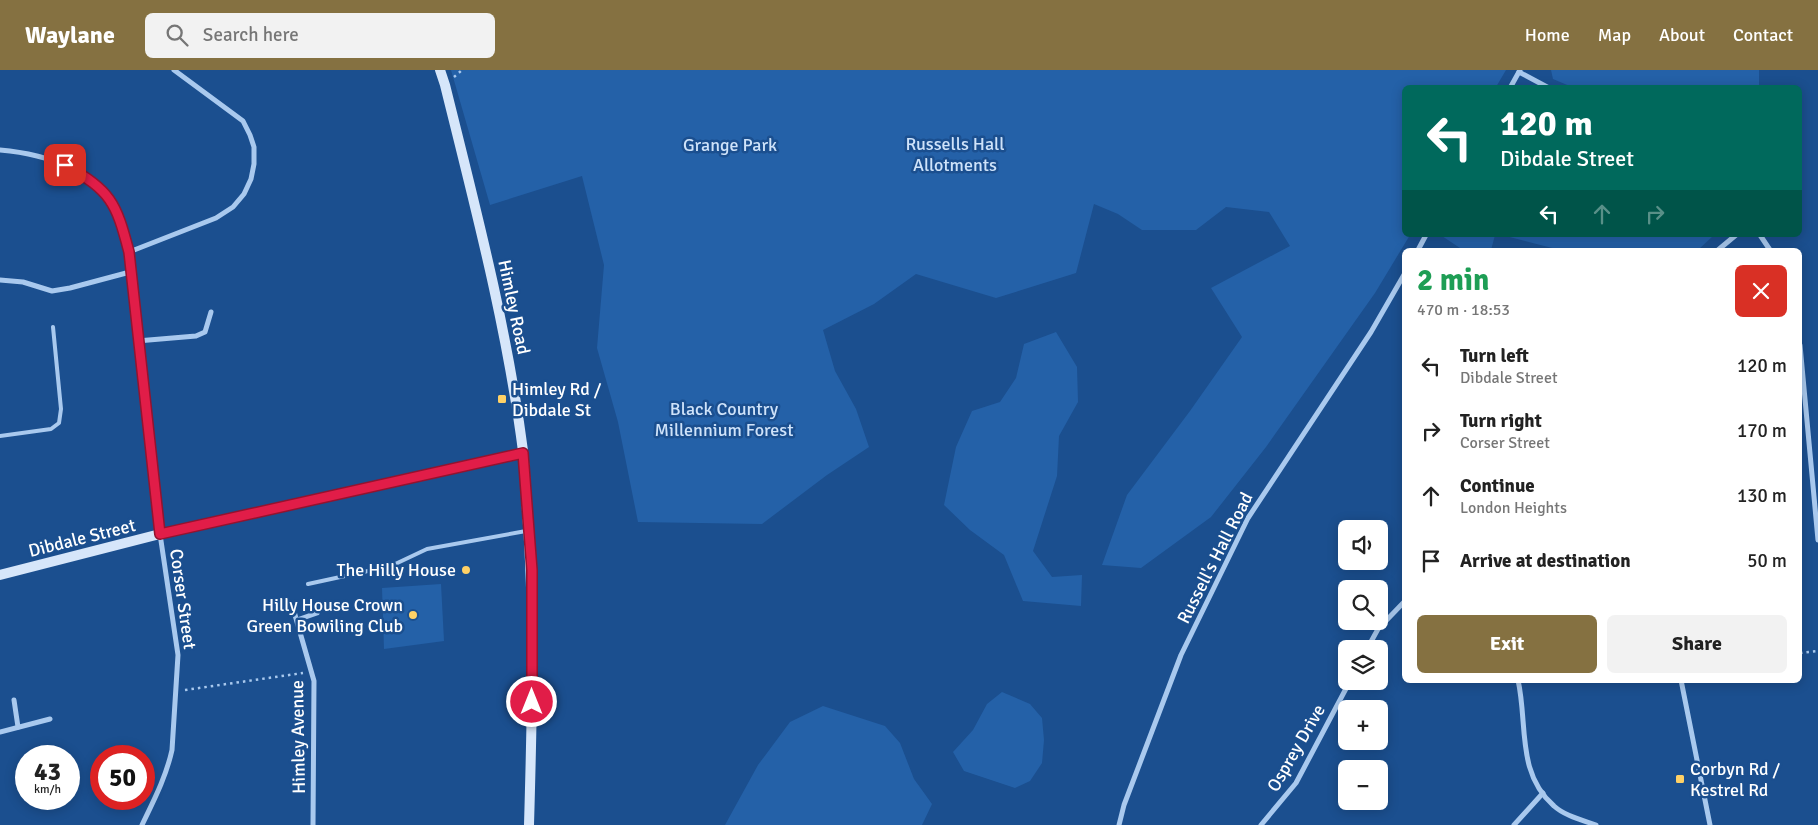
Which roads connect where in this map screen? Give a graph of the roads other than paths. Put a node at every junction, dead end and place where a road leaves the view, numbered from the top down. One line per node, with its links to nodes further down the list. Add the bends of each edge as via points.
1 (174, 70): 11 (street, via 243,122 254,147 254,164 244,194 233,207 216,218)
2 (440, 70): 20 (main road, Himley Road, via 480,226 509,359)
3 (1519, 71): 4 (street); 5 (street)
4 (1512, 85)
5 (1544, 85)
6 (0, 150): 11 (street, Corser Street, via 43,157 65,165 98,186 120,218)
7 (1734, 237): 9 (street)
8 (1761, 237): 10 (street)
9 (1720, 248)
10 (1769, 248)
11 (129, 252): 12 (street, Corser Street)
12 (130, 272): 14 (street, via 52,291 23,282); 17 (street, Corser Street)
13 (1402, 278): 42 (street, Russell's Hall Road, via 1371,332 1248,518 1181,655)
14 (0, 280)
15 (211, 312): 17 (street, via 206,332 196,336)
16 (53, 327): 19 (lane, via 61,409 59,423 51,429)
17 (137, 341): 22 (street, Corser Street)
18 (1802, 368): 23 (street)
19 (0, 436)
20 (523, 453): 21 (main road, Himley Road); 22 (main road, Dibdale Street)
21 (529, 531): 25 (lane, via 427,549 391,566); 41 (main road, Himley Road, via 532,570)
22 (160, 534): 24 (main road, Dibdale Street); 39 (street, Corser Street, via 178,655 176,691 169,764)
23 (1818, 540)
24 (0, 575)
25 (308, 584)
26 (1402, 604): 30 (street)
27 (294, 608): 29 (street, Himley Avenue)
28 (317, 613): 29 (street)
29 (297, 620): 40 (street, Himley Avenue, via 314,681)
30 (1372, 640)
31 (1518, 683): 38 (street, via 1530,774)
32 (1682, 683): 46 (street)
33 (1345, 690): 43 (street, Osprey Drive, via 1296,783)
34 (14, 700): 36 (street)
35 (50, 719): 36 (street)
36 (18, 728): 37 (street)
37 (0, 732)
38 (1543, 793): 44 (street); 45 (street, via 1554,806)
39 (142, 825)
40 (313, 825)
41 (529, 825)
42 (1119, 825)
43 (1261, 825)
44 (1514, 825)
45 (1596, 825)
46 (1710, 825)

